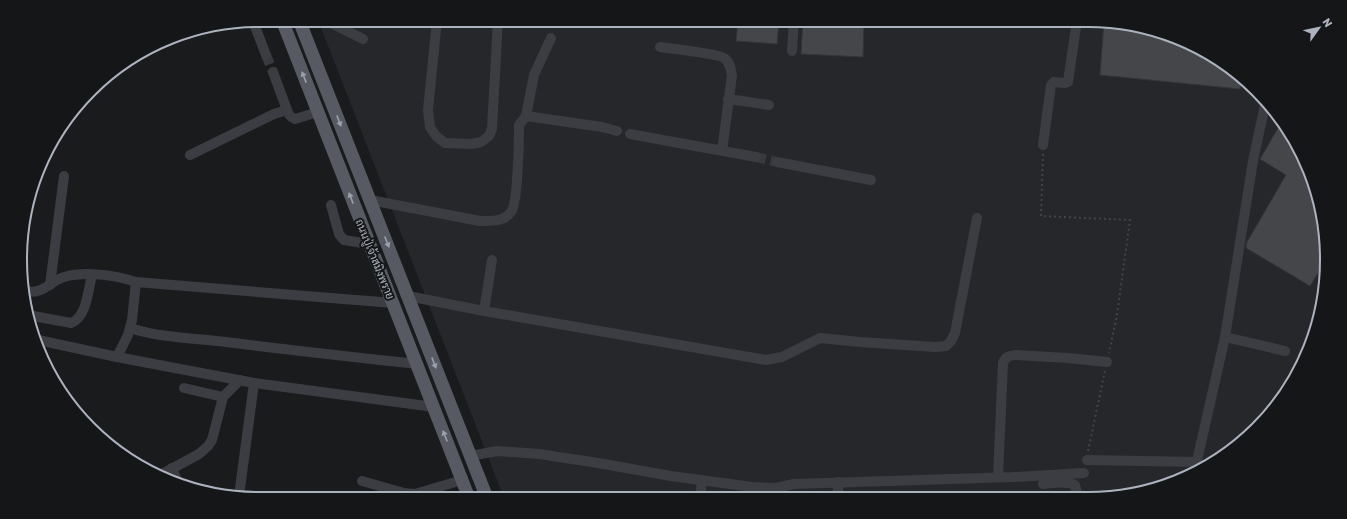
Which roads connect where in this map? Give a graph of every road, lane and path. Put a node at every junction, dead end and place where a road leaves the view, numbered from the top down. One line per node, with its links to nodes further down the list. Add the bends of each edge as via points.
1 (255, 27): 13 (street)
2 (285, 27): 19 (main road, ถนนปู่เจ้าสมิงพราย, one-way to 2)
3 (303, 27): 30 (main road, ถนนปู่เจ้าสมิงพราย, one-way to 30)
4 (339, 27): 10 (street)
5 (436, 27): 6 (street, via 428,110 430,127 445,143 472,144 481,142 489,136 492,129)
6 (498, 27)
7 (794, 27): 12 (street)
8 (1076, 27): 23 (street, via 1068,82 1054,82 1051,85)
9 (550, 38): 20 (street, via 534,75)
10 (363, 39)
11 (660, 47): 15 (street, via 725,58 732,75)
12 (792, 51)
13 (266, 55)
14 (273, 72): 18 (street)
15 (728, 99): 16 (street); 24 (street)
16 (769, 106)
17 (1264, 109): 44 (street, via 1253,160)
18 (287, 110): 19 (street, via 292,118); 25 (street)
19 (318, 112): 33 (main road, ถนนปู่เจ้าสมิงพราย, one-way to 19)
20 (526, 116): 21 (street); 30 (street, via 519,125 516,198 512,211 507,216 498,220 480,221)
21 (617, 130)
22 (630, 134): 24 (street)
23 (1043, 145): 48 (path, via 1041,216 1130,220 1117,315)
24 (722, 151): 26 (street)
25 (190, 155)
26 (756, 157)
27 (777, 162): 29 (street)
28 (64, 176): 37 (street)
29 (871, 180)
30 (370, 200): 39 (main road, ถนนปู่เจ้าสมิงพราย, one-way to 39)
31 (330, 205): 33 (street, via 339,234 344,240)
32 (977, 218): 41 (street, via 955,333 946,346 820,338 782,357 766,360)
33 (369, 244): 40 (main road, ถนนปู่เจ้าสมิงพราย)
34 (492, 260): 41 (street)
35 (92, 275): 36 (street, via 122,277); 37 (street, via 63,278); 42 (street, via 81,315 76,321 71,323)
36 (136, 282): 40 (street); 43 (street)
37 (50, 285): 38 (street, via 37,292)
38 (29, 291)
39 (408, 296): 41 (street); 55 (main road, ถนนปู่เจ้าสมิงพราย, one-way to 55)
40 (393, 303): 49 (main road, ถนนปู่เจ้าสมิงพราย)
41 (484, 311)
42 (34, 316)
43 (130, 328): 47 (street); 49 (street, via 180,339)
44 (1225, 337): 46 (street); 58 (street)
45 (42, 341): 47 (street)
46 (1285, 351)
47 (117, 357): 50 (street)
48 (1107, 362): 56 (path); 62 (street, via 1016,355 1006,358)
49 (416, 364): 54 (main road, ถนนปู่เจ้าสมิงพราย)
50 (240, 380): 51 (street); 53 (street)
51 (254, 383): 54 (street); 69 (street)
52 (184, 388): 53 (street)
53 (223, 397): 59 (street, via 212,440 208,446 199,454)
54 (434, 408): 57 (main road, ถนนปู่เจ้าสมิงพราย, one-way to 54)
55 (470, 456): 57 (main road); 65 (street, via 497,452 539,454); 73 (main road, ถนนปู่เจ้าสมิงพราย)
56 (1087, 460): 58 (street)
57 (455, 462): 64 (main road, ถนนปู่เจ้าสมิงพราย)
58 (1197, 462)
59 (172, 468): 60 (street); 61 (street)
60 (166, 472)
61 (175, 476)
62 (998, 477): 63 (street); 67 (street)
63 (1079, 477): 68 (street, via 1065,482); 76 (street)
64 (462, 480): 71 (street); 72 (main road, ถนนปู่เจ้าสมิงพราย)
65 (702, 480): 67 (street, via 764,488); 74 (street)
66 (362, 481): 70 (street)
67 (838, 482): 75 (street)
68 (1043, 484)
69 (241, 492)
70 (400, 492)
71 (422, 492)
72 (467, 492)
73 (485, 492)
74 (701, 492)
75 (838, 492)
76 (1078, 492)

